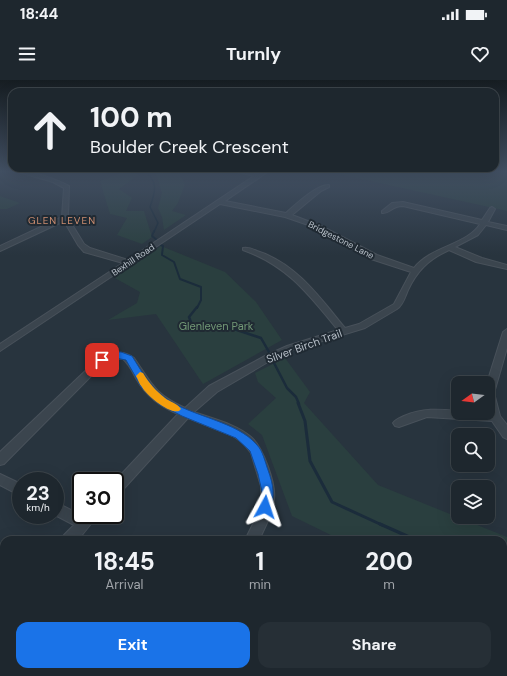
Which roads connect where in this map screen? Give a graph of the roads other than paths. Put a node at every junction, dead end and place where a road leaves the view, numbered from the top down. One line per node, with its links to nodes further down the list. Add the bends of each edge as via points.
1 (66, 199): 8 (street)
2 (225, 199): 4 (street, Bexhill Road)
3 (308, 199): 7 (street)
4 (220, 202): 7 (street, Bridgestone Lane); 14 (street, Bexhill Road)
5 (492, 209): 9 (street, Silver Birch Trail)
6 (384, 212): 9 (street, via 398,203)
7 (287, 215): 16 (street, Bridgestone Lane, via 319,227 374,257)
8 (65, 218): 12 (street); 14 (street, via 83,248)
9 (484, 223): 10 (street); 11 (street, Silver Birch Trail, via 472,235)
10 (507, 228)
11 (449, 247): 15 (street, via 479,260); 16 (street, Silver Birch Trail, via 423,262)
12 (0, 249)
13 (245, 249): 17 (street, via 269,257 294,274)
14 (128, 262): 19 (street, Bexhill Road)
15 (507, 267)
16 (416, 271): 17 (street, Silver Birch Trail, via 397,305 362,326)
17 (343, 331): 21 (street, Silver Birch Trail, via 290,348 259,362 213,389)
18 (507, 332): 20 (street)
19 (0, 348)
20 (494, 376)
21 (185, 414): 26 (street, via 162,401 145,386 129,358 114,355 102,360); 28 (street, Silver Birch Trail); 32 (street, via 240,435 254,448 269,496)
22 (451, 415): 24 (street, via 427,414)
23 (495, 417): 25 (street)
24 (399, 422)
25 (507, 434)
26 (0, 460)
27 (0, 479): 29 (street)
28 (124, 480)
29 (12, 485)
30 (83, 524): 31 (street)
31 (73, 536)
32 (255, 536)

